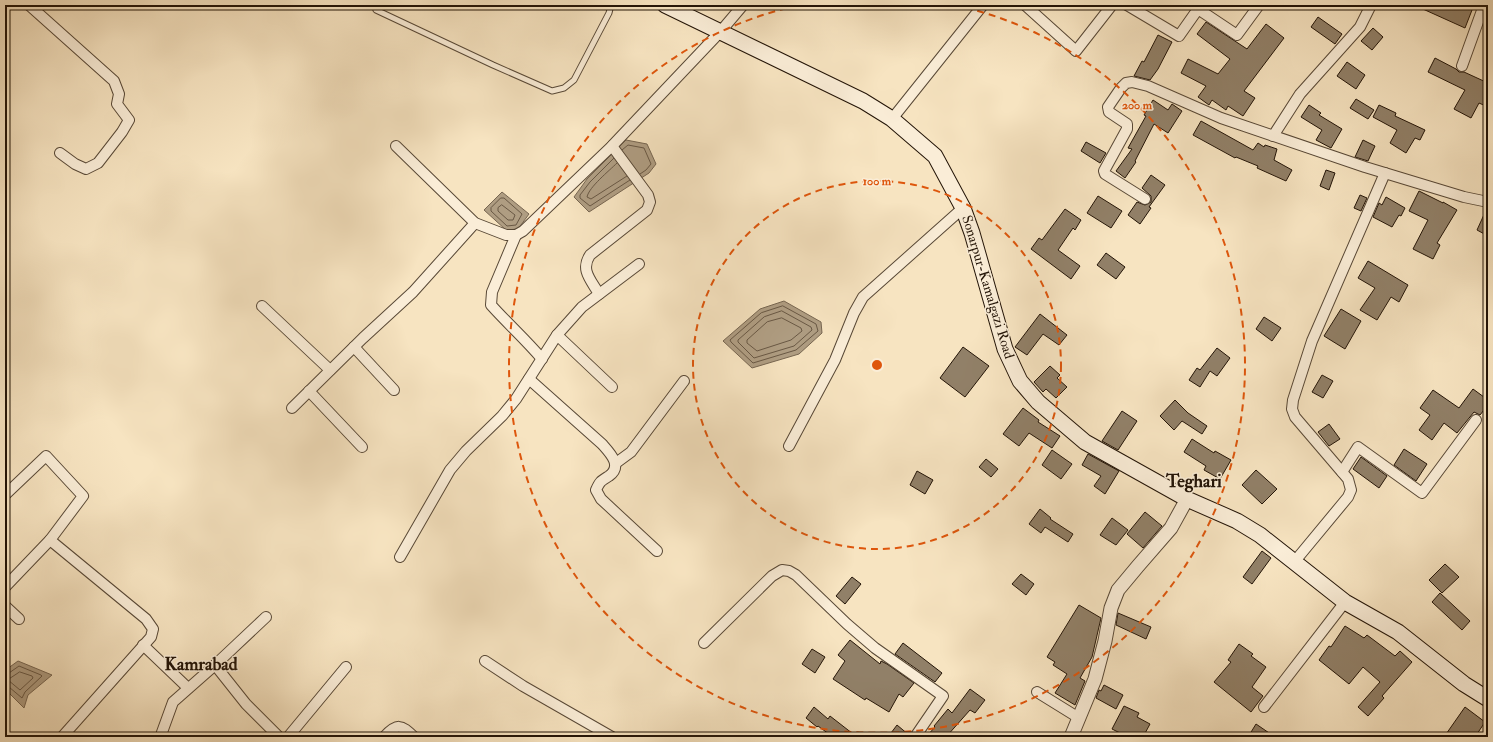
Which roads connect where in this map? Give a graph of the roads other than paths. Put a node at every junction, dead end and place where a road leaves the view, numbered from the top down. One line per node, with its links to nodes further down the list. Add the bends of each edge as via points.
1 (29, 5): 19 (street, via 114,81 119,94 117,104 129,120 98,163 86,170)
2 (611, 5): 12 (lane, via 574,80 564,88 552,90 492,66)
3 (665, 5): 13 (main road, Sonarpur-Kamalgazi Road)
4 (743, 5): 13 (street)
5 (1025, 5): 6 (street, via 1076,51)
6 (1112, 5)
7 (1127, 5): 8 (street, via 1179,36 1198,9 1237,35)
8 (1259, 5)
9 (1371, 5): 16 (street, via 1360,27 1300,94)
10 (1484, 5): 14 (street)
11 (981, 6): 15 (street)
12 (376, 10)
13 (721, 31): 15 (main road, Sonarpur-Kamalgazi Road, via 863,101); 18 (street)
14 (1462, 66)
15 (892, 119): 23 (main road, Sonarpur-Kamalgazi Road, via 935,156)
16 (1273, 136): 20 (street); 21 (street, via 1221,118 1148,86 1126,83 1108,107 1109,112 1127,124 1128,129 1104,170 1105,174)
17 (396, 146): 24 (street)
18 (612, 146): 25 (street); 27 (street, via 648,195 650,202 647,210 590,255 586,261 586,270)
19 (60, 152)
20 (1385, 173): 22 (street); 43 (street, via 1312,341 1293,400 1292,409 1295,417)
21 (1145, 199)
22 (1488, 202)
23 (963, 208): 40 (street, via 863,297 835,360); 45 (main road, Sonarpur-Kamalgazi Road, via 1004,349 1020,381 1038,402 1085,442)
24 (475, 223): 25 (street, via 506,235); 30 (street, via 413,292)
25 (516, 235): 31 (street, via 492,292 491,305)
26 (639, 264): 27 (street)
27 (599, 294): 29 (street, via 582,307)
28 (262, 306): 32 (street)
29 (558, 335): 31 (street); 35 (street)
30 (354, 347): 32 (street); 36 (street)
31 (542, 359): 33 (street)
32 (330, 370): 37 (street)
33 (529, 379): 42 (street, via 602,444); 48 (street, via 502,416 466,450 450,470)
34 (684, 381): 42 (street, via 631,452)
35 (612, 387)
36 (394, 390)
37 (309, 391): 38 (street); 41 (street)
38 (292, 408)
39 (1476, 420): 43 (street, via 1422,493 1358,447)
40 (789, 446)
41 (362, 447)
42 (616, 463): 47 (street, via 614,470 599,482 596,490 601,499)
43 (1342, 472): 49 (street, via 1348,479 1351,490 1348,497)
44 (5, 495): 46 (street, via 46,456 83,496)
45 (1187, 499): 49 (main road, Sonarpur-Kamalgazi Road, via 1260,534); 64 (street, via 1171,528 1118,590 1095,679)
46 (50, 540): 50 (street); 56 (street, via 146,620 153,629)
47 (657, 551)
48 (400, 556)
49 (1296, 561): 51 (main road, Sonarpur-Kamalgazi Road)
50 (5, 587)
51 (1345, 602): 62 (main road, Sonarpur-Kamalgazi Road, via 1398,632); 63 (street)
52 (5, 606): 54 (street)
53 (266, 617): 58 (street)
54 (19, 619)
55 (704, 643): 72 (street, via 772,576 782,570 796,574 874,648 943,696)
56 (143, 645): 60 (street); 66 (street)
57 (485, 661): 71 (street)
58 (215, 665): 60 (street); 67 (street, via 246,704)
59 (346, 667): 68 (street)
60 (188, 688): 65 (street, via 173,702)
61 (1037, 692): 64 (street)
62 (1488, 700)
63 (1264, 707)
64 (1079, 718): 73 (street)
65 (161, 735)
66 (62, 737)
67 (278, 737)
68 (288, 737)
69 (384, 737): 70 (street, via 392,728 399,726)
70 (414, 737)
71 (612, 737)
72 (915, 737)
73 (1070, 737)

